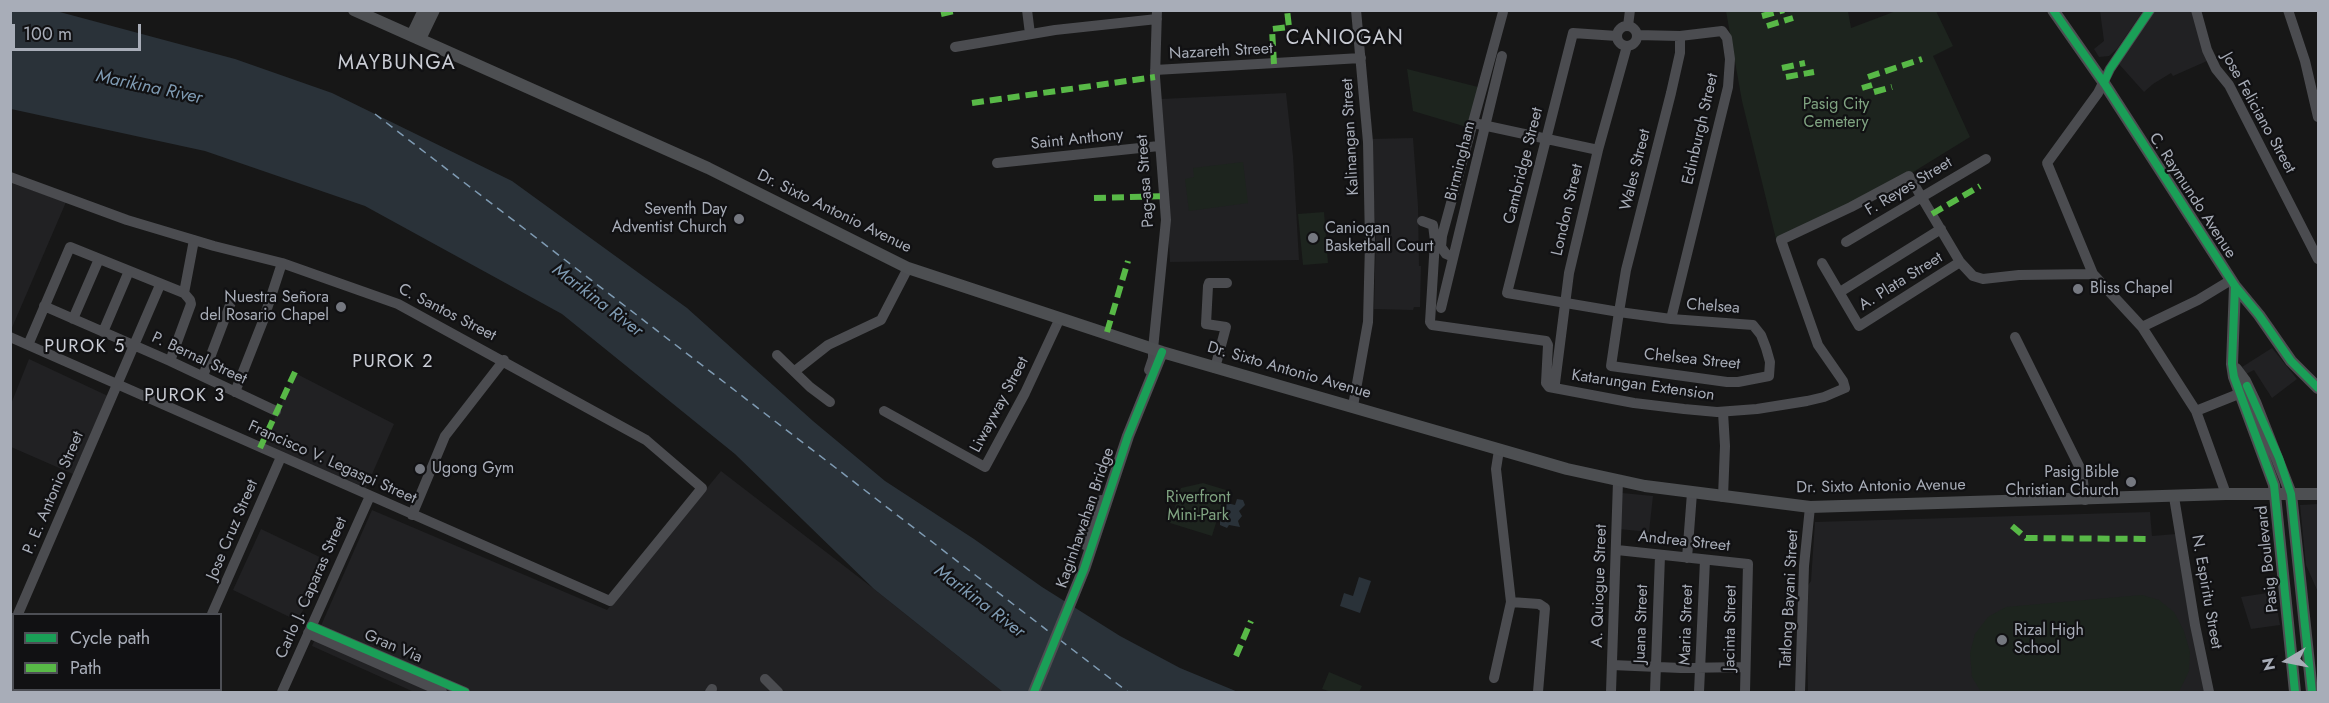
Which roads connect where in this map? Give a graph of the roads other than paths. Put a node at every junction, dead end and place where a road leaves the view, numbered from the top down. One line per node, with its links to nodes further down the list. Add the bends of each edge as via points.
1 (354, 10): 18 (main road, Dr. Sixto Antonio Avenue)
2 (424, 10): 18 (main road)
3 (434, 10): 18 (main road)
4 (1027, 10): 14 (street)
5 (1356, 10): 22 (street, Kalinangan Street)
6 (1630, 10): 13 (street)
7 (2053, 10): 24 (main road, C. Raymundo Avenue)
8 (2150, 10): 24 (street)
9 (2196, 10): 41 (street, Jose Feliciano Street, via 2216,69 2229,85)
10 (2288, 10): 25 (street)
11 (1503, 12): 21 (street)
12 (1157, 15): 14 (street); 23 (street, Pag-asa Street)
13 (1628, 26): 15 (street); 16 (street)
14 (1030, 34): 20 (street)
15 (1636, 35): 17 (street, Edinburgh Street); 19 (street, London Street, via 1634,43)
16 (1617, 36): 19 (street); 28 (street, Cambridge Street, via 1573,33)
17 (1680, 36): 57 (street, Wales Street, via 1680,53); 60 (street, Edinburgh Street, via 1722,31 1730,58 1728,87)
18 (416, 37): 45 (main road, Dr. Sixto Antonio Avenue, via 708,168)
19 (1627, 46): 30 (street, London Street)
20 (955, 47)
21 (1498, 55): 26 (street); 27 (street, Birmingham)
22 (1361, 58): 23 (street, Nazareth Street); 82 (street, Kalinangan Street, via 1370,243 1368,322)
23 (1155, 70): 29 (street, Pag-asa Street)
24 (2104, 83): 47 (street, via 2046,163); 49 (main road, C. Raymundo Avenue)
25 (2319, 117)
26 (1473, 124): 27 (street); 39 (street, via 1442,237 1441,247)
27 (1485, 126): 28 (street); 39 (street, Birmingham)
28 (1545, 140): 30 (street); 54 (street, Cambridge Street, via 1507,293)
29 (1159, 146): 32 (street, Saint Anthony); 68 (street, Pag-asa Street, via 1166,220)
30 (1598, 150): 54 (street, London Street)
31 (1986, 159): 34 (street, F. Reyes Street)
32 (997, 163)
33 (10, 177): 37 (street, C. Santos Street)
34 (1921, 197): 36 (street); 38 (street, F. Reyes Street); 86 (street, via 1909,176 1781,240 1818,345 1845,385 1842,390 1807,401)
35 (1422, 221): 86 (street, Katarungan Extension, via 1433,225 1435,241 1432,326 1546,341 1549,387 1634,403)
36 (1941, 229): 42 (street); 51 (street)
37 (194, 240): 43 (street, C. Santos Street); 52 (street)
38 (1846, 242)
39 (1453, 257): 56 (street, Birmingham)
40 (99, 259): 46 (street); 55 (street, via 70,247); 59 (street)
41 (2319, 259)
42 (1960, 262): 47 (street, via 1973,276 1983,279); 51 (street, A. Plata Street, via 1859,326)
43 (282, 263): 70 (street, C. Santos Street, via 398,303); 79 (street)
44 (1822, 263): 51 (street, A. Plata Street)
45 (908, 268): 58 (main road, Dr. Sixto Antonio Avenue); 74 (street, via 881,320 828,345)
46 (129, 271): 50 (street); 63 (street)
47 (2093, 274): 62 (street)
48 (1227, 283): 73 (street, via 1208,286 1206,324 1226,327)
49 (2233, 283): 62 (street); 72 (main road, Pasig Boulevard); 78 (main road, C. Raymundo Avenue, via 2291,360)
50 (160, 285): 52 (street); 67 (street, P. E. Antonio Street)
51 (1840, 292)
52 (184, 293): 71 (street, via 191,304)
53 (233, 297): 75 (street)
54 (1564, 303): 57 (street, Chelsea); 77 (street, London Street)
55 (44, 306): 59 (street, P. Bernal Street); 66 (street)
56 (1441, 308)
57 (1619, 312): 60 (street, Chelsea); 61 (street, Chelsea Street, via 1611,366 1727,382 1769,376 1766,348)
58 (1060, 318): 68 (main road, Dr. Sixto Antonio Avenue); 84 (street, Liwayway Street, via 986,466)
59 (73, 319): 63 (street, P. Bernal Street)
60 (1671, 319): 61 (street, Chelsea)
61 (1753, 325)
62 (2142, 327): 85 (street)
63 (103, 332): 67 (street, P. Bernal Street)
64 (10, 337): 66 (street, Francisco V. Legaspi Street)
65 (2015, 337): 98 (street, via 2082,472)
66 (28, 345): 76 (street, Francisco V. Legaspi Street)
67 (134, 346): 71 (street, P. Bernal Street); 76 (street, P. E. Antonio Street)
68 (1157, 350): 73 (main road, Dr. Sixto Antonio Avenue); 101 (street, Pag-asa Street, via 1125,428); 122 (main road, Kaginhawahan Bridge, via 1084,569)
69 (777, 355): 74 (street)
70 (504, 360): 100 (street, via 444,440); 107 (street, C. Santos Street, via 646,440 702,488)
71 (170, 361): 75 (street, P. Bernal Street)
72 (2232, 364): 80 (main road, Pasig Boulevard); 93 (main road, Pasig Boulevard, via 2255,402)
73 (1215, 368): 82 (main road, Dr. Sixto Antonio Avenue)
74 (795, 371): 81 (street)
75 (203, 376): 79 (street, P. Bernal Street)
76 (116, 384): 88 (street, Francisco V. Legaspi Street); 109 (street, P. E. Antonio Street)
77 (1555, 384)
78 (2319, 388)
79 (235, 392): 83 (street, P. Bernal Street)
80 (2241, 393): 85 (street); 92 (main road, Pasig Boulevard)
81 (830, 402)
82 (1353, 406): 87 (main road, Dr. Sixto Antonio Avenue)
83 (276, 411)
84 (884, 411)
85 (2196, 411): 91 (street)
86 (1723, 412): 96 (street)
87 (1499, 450): 89 (main road, Dr. Sixto Antonio Avenue); 108 (street, via 1496,469)
88 (281, 457): 95 (street, Francisco V. Legaspi Street); 110 (street, Jose Cruz Street)
89 (1618, 481): 90 (main road, Dr. Sixto Antonio Avenue); 102 (street, A. Quiogue Street)
90 (1692, 493): 96 (main road, Dr. Sixto Antonio Avenue); 104 (street)
91 (2226, 494): 92 (main road, Dr. Sixto Antonio Avenue); 97 (main road, Dr. Sixto Antonio Avenue)
92 (2276, 494): 93 (main road, Dr. Sixto Antonio Avenue); 130 (main road, Pasig Boulevard)
93 (2291, 494): 94 (main road, Dr. Sixto Antonio Avenue); 131 (main road, Pasig Boulevard)
94 (2319, 494)
95 (369, 496): 100 (street, Francisco V. Legaspi Street); 111 (street, Carlo J. Caparas Street)
96 (1723, 497): 99 (main road, Dr. Sixto Antonio Avenue)
97 (2174, 497): 98 (main road, Dr. Sixto Antonio Avenue); 129 (street, N. Espiritu Street)
98 (2085, 500): 99 (main road, Dr. Sixto Antonio Avenue)
99 (1810, 507): 128 (street, Tatlong Bayani Street)
100 (412, 515): 107 (street, Francisco V. Legaspi Street)
101 (1085, 545)
102 (1617, 550): 103 (street, Andrea Street); 112 (street, A. Quiogue Street)
103 (1660, 556): 104 (street, Andrea Street); 113 (street, Juana Street)
104 (1687, 558): 105 (street, Andrea Street)
105 (1705, 560): 106 (street, Andrea Street); 114 (street, Maria Street)
106 (1748, 564): 115 (street, Jacinta Street)
107 (610, 601)
108 (1511, 602): 116 (street); 123 (street, via 1545,608)
109 (19, 613)
110 (213, 613)
111 (310, 629): 118 (street, Gran Via); 119 (street, Carlo J. Caparas Street)
112 (1612, 664): 113 (street); 124 (street, A. Quiogue Street)
113 (1656, 666): 114 (street); 125 (street, Juana Street)
114 (1700, 666): 115 (street); 126 (street, Maria Street)
115 (1745, 667): 127 (street, Jacinta Street)
116 (1494, 678)
117 (765, 679): 121 (street)
118 (439, 689): 120 (street, Gran Via)
119 (282, 693)
120 (465, 693)
121 (778, 693)
122 (1034, 693)
123 (1538, 693)
124 (1611, 693)
125 (1655, 693)
126 (1699, 693)
127 (1745, 693)
128 (1800, 693)
129 (2209, 693)
130 (2295, 693)
131 (2312, 693)

